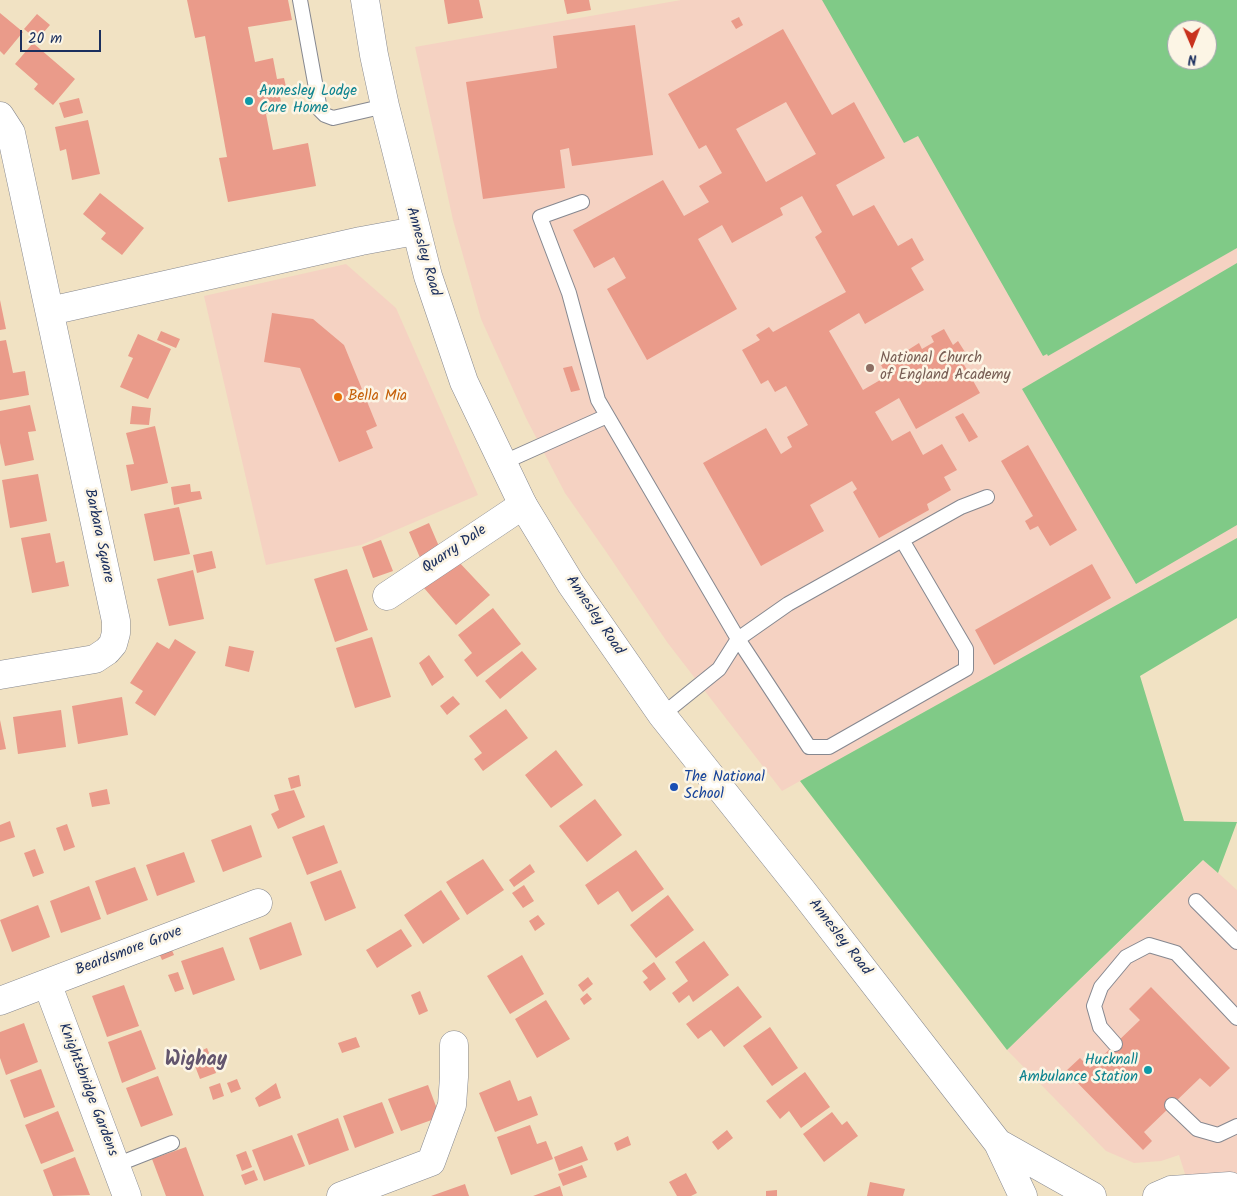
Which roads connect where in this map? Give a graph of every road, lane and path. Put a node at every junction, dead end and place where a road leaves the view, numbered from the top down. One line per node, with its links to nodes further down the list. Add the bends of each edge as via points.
1 (300, 0): 3 (lane, via 320,110 333,118)
2 (365, 0): 3 (street, Annesley Road)
3 (385, 106): 6 (street, Annesley Road)
4 (0, 116): 7 (street, Barbara Square, via 11,133)
5 (582, 202): 8 (lane, via 540,217 569,293 598,400)
6 (415, 231): 7 (street); 9 (street, Annesley Road, via 457,364)
7 (50, 310): 15 (street, Barbara Square, via 116,633 114,644 95,659)
8 (607, 416): 9 (lane); 14 (lane)
9 (502, 463): 11 (street, Annesley Road)
10 (987, 497): 12 (lane, via 961,507)
11 (524, 505): 13 (street, Quarry Dale); 16 (street, Annesley Road, via 570,584)
12 (902, 540): 14 (lane, via 788,604); 14 (lane, via 966,650 966,669 829,748 809,747)
13 (387, 596)
14 (738, 639): 16 (lane, via 719,669)
15 (0, 675)
16 (662, 715): 27 (street, Annesley Road)
17 (1196, 901): 19 (lane)
18 (258, 903): 20 (street, Beardsmore Grove)
19 (1237, 942)
20 (48, 983): 21 (street, Beardsmore Grove); 29 (street, Knightsbridge Gardens)
21 (0, 1001)
22 (1237, 1018): 23 (lane, via 1176,953 1149,945 1126,957 1101,987 1096,1000 1094,1006 1100,1027)
23 (1115, 1044)
24 (454, 1045): 32 (street, via 452,1104 431,1162)
25 (1172, 1105): 26 (lane, via 1197,1129 1218,1135)
26 (1237, 1126)
27 (998, 1142): 33 (street, Annesley Road); 34 (street, Annesley Road)
28 (172, 1143): 29 (lane)
29 (116, 1165): 31 (street, Knightsbridge Gardens)
30 (1228, 1188): 35 (street, via 1171,1190)
31 (127, 1196)
32 (341, 1196)
33 (1022, 1196)
34 (1092, 1196)
35 (1158, 1196)

